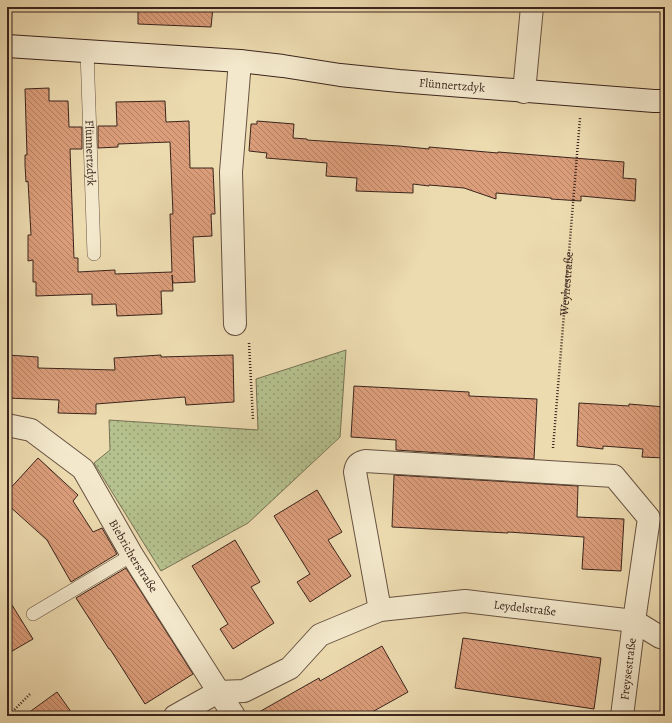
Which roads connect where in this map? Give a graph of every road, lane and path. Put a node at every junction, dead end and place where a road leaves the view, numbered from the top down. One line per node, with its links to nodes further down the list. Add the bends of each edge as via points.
1 (532, 7): 5 (street)
2 (7, 46): 3 (street, Flünnertzdyk)
3 (87, 51): 4 (street, Flünnertzdyk); 8 (lane, Flünnertzdyk)
4 (240, 61): 5 (street, Flünnertzdyk, via 367,78); 9 (street, via 231,172)
5 (524, 92): 6 (street, Flünnertzdyk)
6 (582, 96): 7 (street, Flünnertzdyk); 12 (path, Weyhestraße)
7 (665, 100)
8 (94, 254)
9 (235, 324): 10 (path, via 249,339)
10 (253, 420)
11 (7, 425): 13 (street, Biebricherstraße, via 31,430 83,469)
12 (551, 471): 14 (street, via 365,461 358,464 355,472); 16 (street, via 614,476 649,518)
13 (132, 555): 15 (lane); 18 (street, Biebricherstraße)
14 (380, 610): 16 (street, Leydelstraße, via 465,601); 18 (street, Leydelstraße, via 320,635 290,668 244,691)
15 (33, 614)
16 (634, 621): 17 (street, Leydelstraße); 23 (street, Freysestraße)
17 (665, 638)
18 (218, 692): 21 (street, Leydelstraße); 22 (street, Biebricherstraße)
19 (30, 694): 20 (path)
20 (8, 716)
21 (175, 716)
22 (234, 716)
23 (622, 716)

